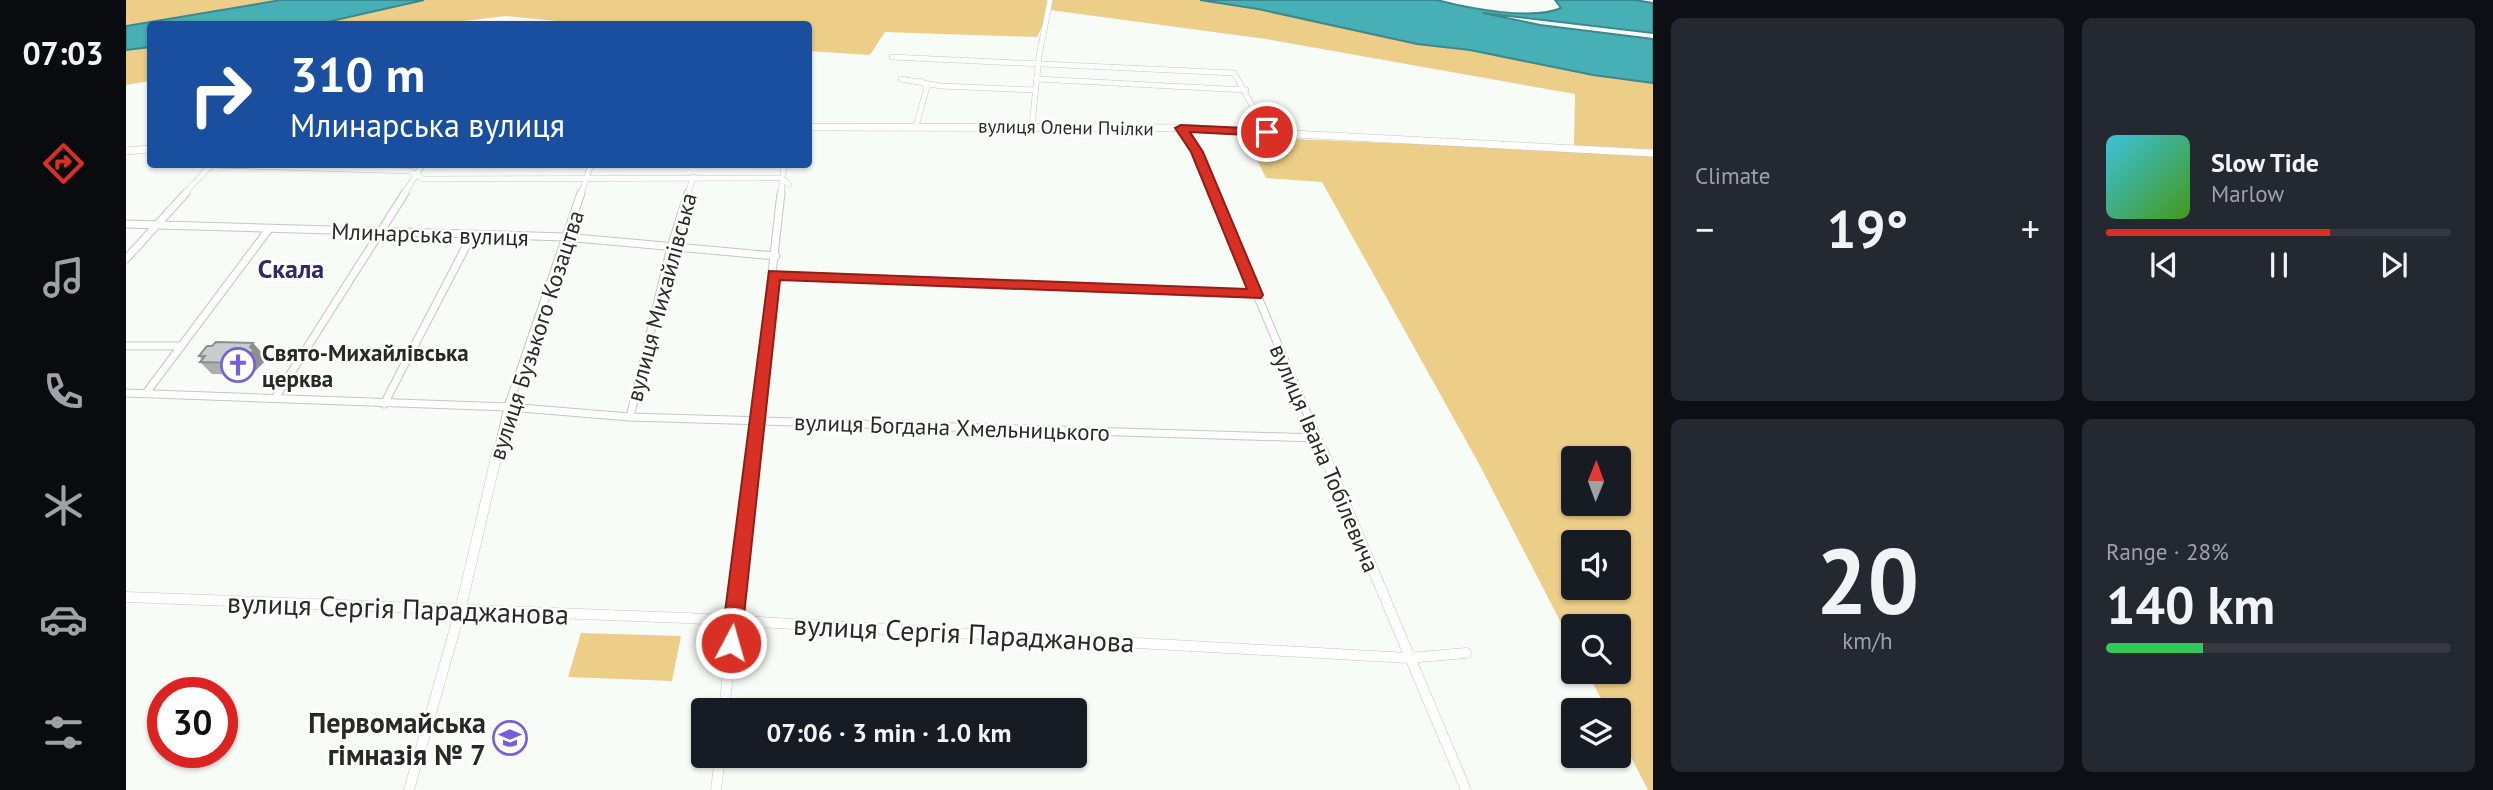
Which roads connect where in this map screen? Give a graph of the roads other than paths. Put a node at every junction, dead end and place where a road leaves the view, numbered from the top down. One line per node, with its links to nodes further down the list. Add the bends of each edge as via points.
1 (1050, 0): 3 (street)
2 (892, 57): 3 (street)
3 (1038, 63): 5 (street); 8 (street, via 1234,73)
4 (901, 79): 6 (street)
5 (1037, 79): 7 (street); 8 (street)
6 (921, 81): 7 (street); 10 (street, via 927,87)
7 (1035, 90): 9 (street)
8 (1246, 90): 13 (street)
9 (1032, 125): 10 (street, вулиця Олени Пчілки); 12 (street, вулиця Олени Пчілки)
10 (916, 126): 11 (street, вулиця Олени Пчілки)
11 (812, 127)
12 (1181, 128): 13 (street, вулиця Олени Пчілки); 36 (street, вулиця Івана Тобілевича, via 1197,152)
13 (1267, 132): 16 (street, вулиця Олени Пчілки)
14 (147, 149): 15 (street)
15 (126, 150)
16 (1653, 153)
17 (208, 168): 27 (street)
18 (310, 168): 22 (street, via 410,171)
19 (420, 168): 22 (street)
20 (589, 168): 23 (street, вулиця Бузького Козацтва)
21 (784, 168): 25 (street)
22 (416, 175): 23 (street, via 423,179); 29 (street)
23 (586, 177): 24 (street, via 641,181); 31 (street, вулиця Бузького Козацтва)
24 (693, 177): 25 (street); 32 (street, вулиця Михайлівська)
25 (785, 182): 33 (street)
26 (126, 224): 27 (street, Млинарська вулиця)
27 (154, 226): 28 (street, Млинарська вулиця); 34 (street)
28 (269, 229): 29 (street, Млинарська вулиця); 38 (street)
29 (380, 232): 30 (street, Млинарська вулиця); 41 (street)
30 (472, 235): 31 (street, Млинарська вулиця); 42 (street)
31 (565, 237): 32 (street, Млинарська вулиця); 43 (street, вулиця Бузького Козацтва)
32 (671, 247): 33 (street, Млинарська вулиця); 44 (street, вулиця Михайлівська)
33 (776, 256): 35 (street)
34 (126, 259)
35 (774, 275): 36 (street); 45 (street)
36 (1256, 295): 46 (street, вулиця Івана Тобілевича)
37 (126, 346): 38 (street)
38 (181, 346): 40 (street)
39 (126, 393): 40 (street, вулиця Богдана Хмельницького)
40 (146, 393): 41 (street, вулиця Богдана Хмельницького)
41 (275, 398): 42 (street, вулиця Богдана Хмельницького)
42 (384, 404): 43 (street, вулиця Богдана Хмельницького)
43 (508, 407): 44 (street, вулиця Богдана Хмельницького); 48 (street, вулиця Бузького Козацтва)
44 (630, 417): 45 (street, вулиця Богдана Хмельницького)
45 (757, 421): 46 (street, вулиця Богдана Хмельницького); 49 (street)
46 (1317, 438): 51 (street, вулиця Івана Тобілевича)
47 (126, 597): 48 (street, вулиця Сергія Параджанова)
48 (460, 611): 49 (street, вулиця Сергія Параджанова); 54 (street, вулиця Бузького Козацтва)
49 (733, 621): 51 (street, вулиця Сергія Параджанова); 52 (street)
50 (1466, 653): 51 (street, вулиця Сергія Параджанова)
51 (1408, 657): 56 (street, вулиця Івана Тобілевича)
52 (725, 698)
53 (719, 768): 55 (street)
54 (409, 790)
55 (716, 790)
56 (1466, 790)

